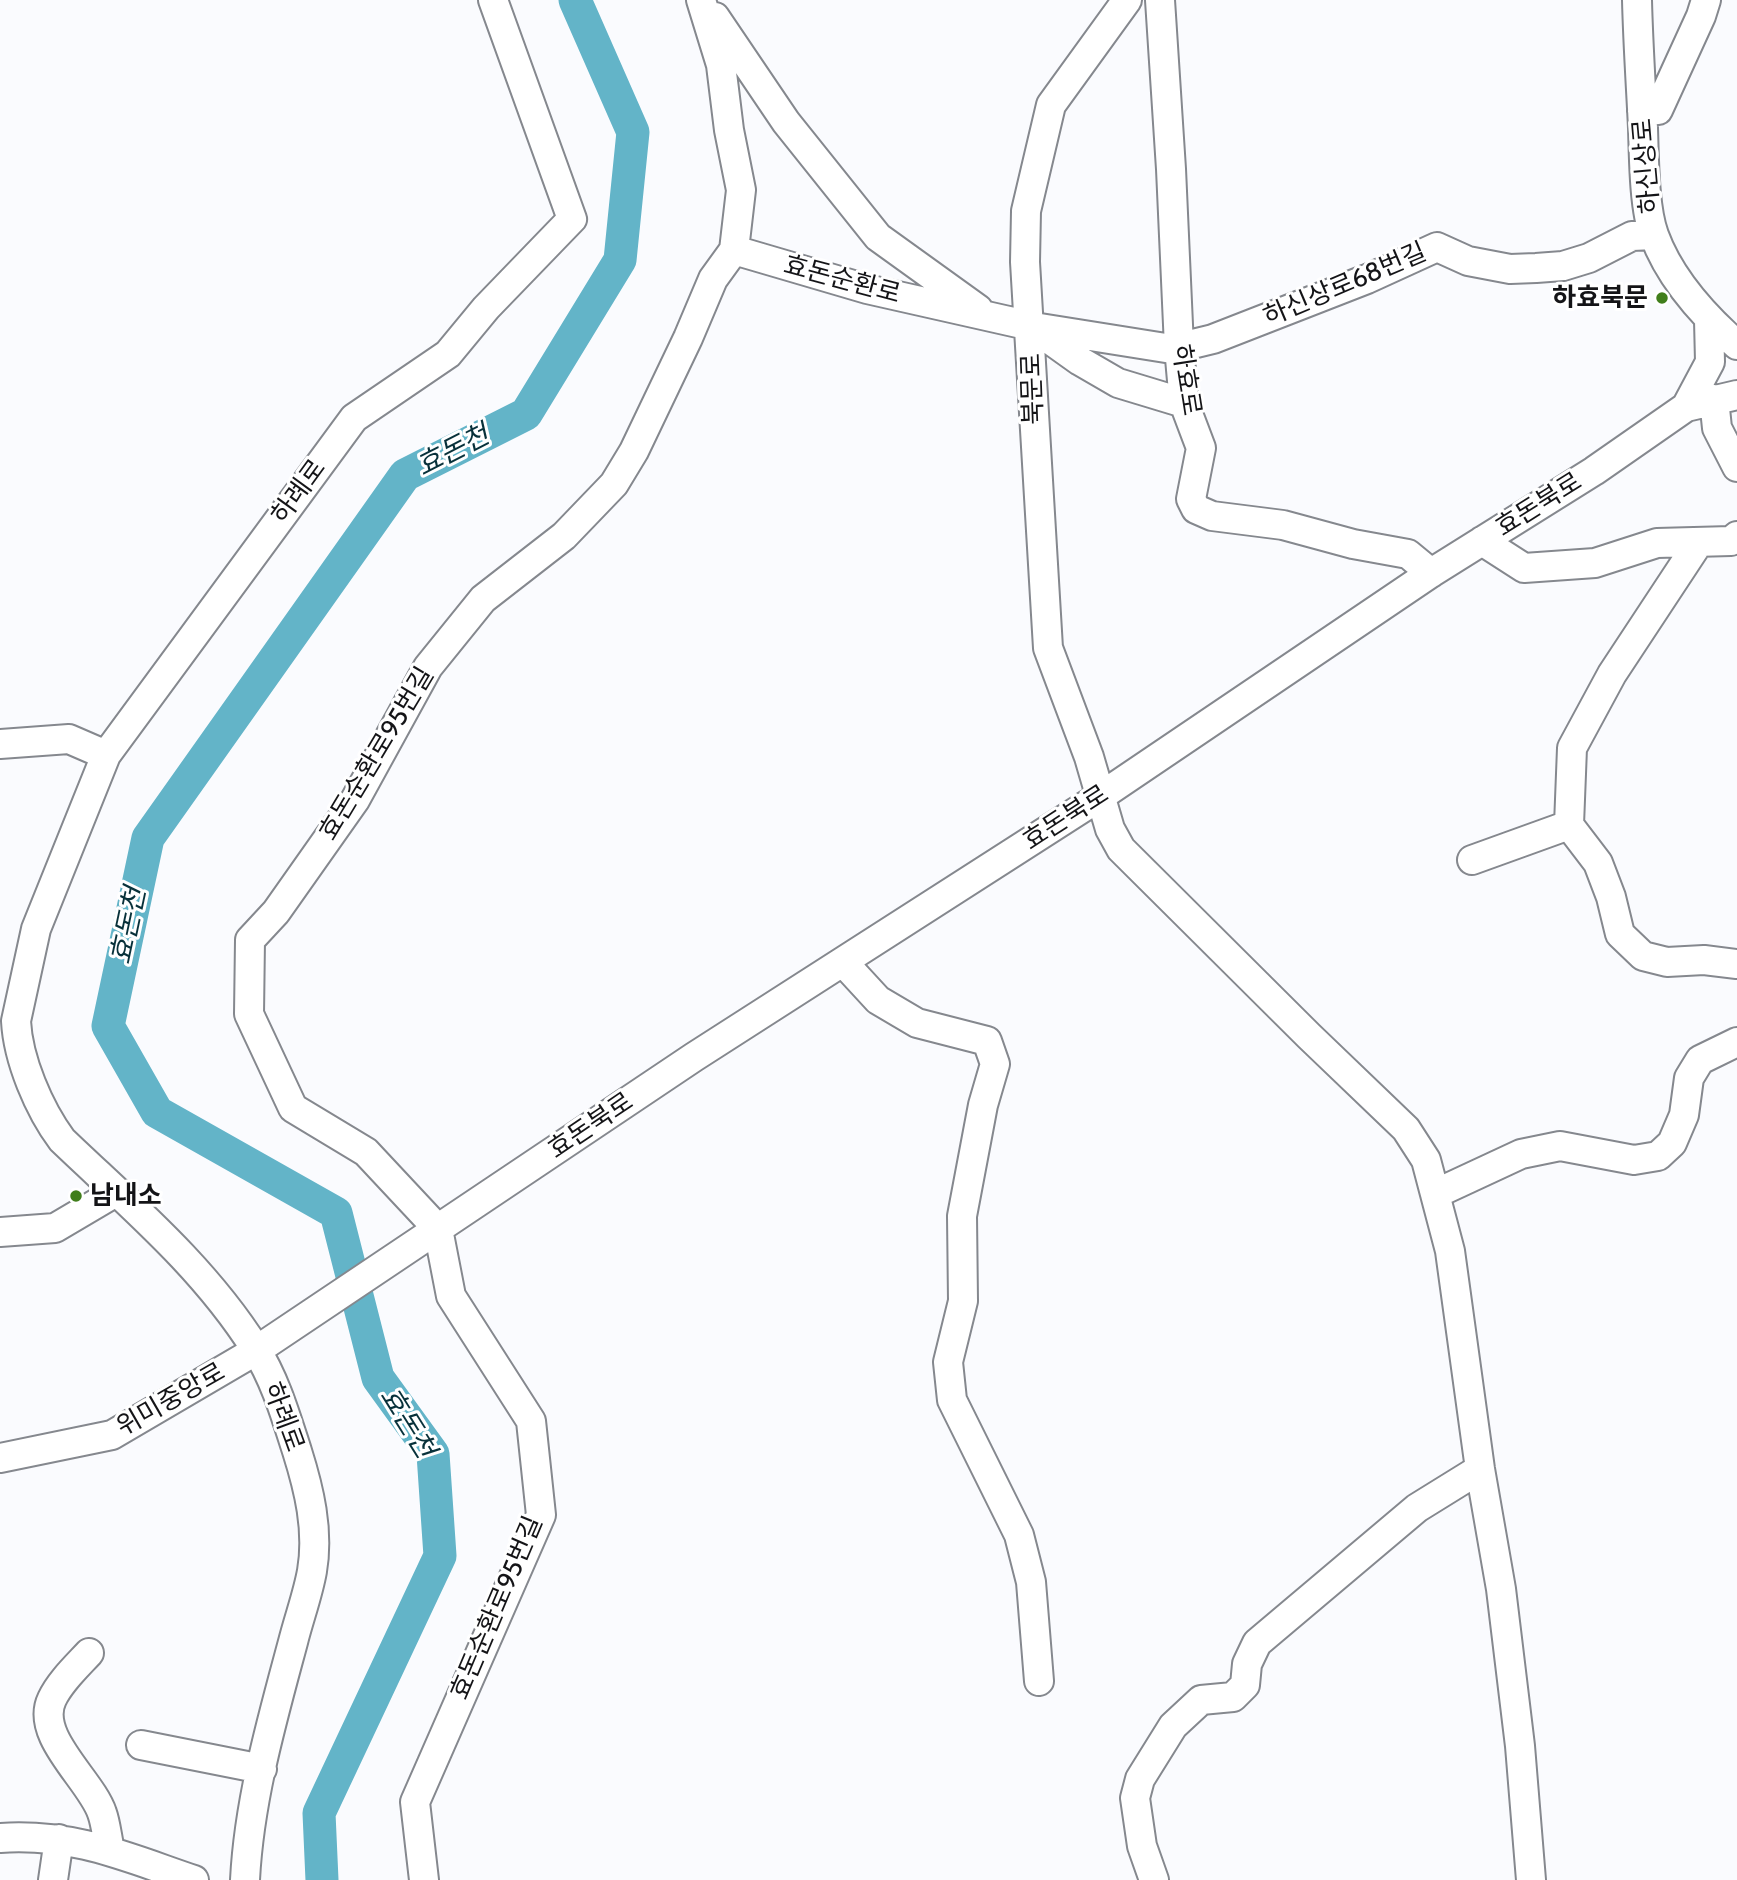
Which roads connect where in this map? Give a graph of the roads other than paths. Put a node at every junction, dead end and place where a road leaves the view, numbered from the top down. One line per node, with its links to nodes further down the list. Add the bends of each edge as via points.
1 (493, 0): 24 (street, 하례로, via 572,219 448,354 354,418)
2 (702, 0): 9 (street, via 721,65 741,190); 10 (street, via 786,122 878,237)
3 (1128, 0): 12 (street, 북문로, via 1051,104 1026,211)
4 (1160, 0): 14 (street, 하효로)
5 (1637, 0): 7 (street, 하신상로)
6 (1706, 0): 7 (street, via 1658,110)
7 (1642, 111): 8 (street, 하신상로)
8 (1654, 235): 11 (street, 하신상로, via 1682,286); 14 (street, 하신상로68번길, via 1632,236 1563,266 1536,268 1510,269 1468,261 1437,247 1213,339)
9 (734, 250): 10 (street, 효돈순환로, via 811,274); 35 (street, 효돈순환로95번길, via 713,279 634,451 614,484 564,536 483,599 428,667 355,800 276,912 250,940 249,1014 293,1108 366,1152)
10 (989, 317): 12 (street, 효돈순환로)
11 (1709, 320): 13 (street, 하신상로); 17 (street, via 1710,362)
12 (1031, 326): 14 (street, 하신상로68번길, via 1111,341); 16 (street, 효돈순환로, via 1118,383); 25 (street, 북문로, via 1048,648)
13 (1737, 345)
14 (1179, 347): 16 (street, 하효로)
15 (1725, 397): 17 (street, 효돈북로); 18 (street, via 1717,428)
16 (1184, 402): 22 (street, 하효로, via 1201,448 1191,499 1196,509 1212,516 1283,525 1408,554)
17 (1686, 407): 20 (street, 효돈북로)
18 (1737, 467)
19 (1737, 536): 21 (street, via 1731,541)
20 (1482, 541): 21 (street, via 1524,568 1595,563 1657,543); 22 (street, 효돈북로)
21 (1699, 542): 26 (street, via 1612,674 1572,748)
22 (1431, 573): 25 (street, 효돈북로)
23 (0, 744): 24 (street, via 69,739)
24 (106, 755): 30 (street, 하례로, via 36,929 16,1021)
25 (1101, 796): 28 (street, 효돈북로); 33 (street, 북문로, via 1121,849 1406,1129 1426,1160)
26 (1569, 825): 27 (street); 29 (street, via 1598,863 1620,934 1643,956 1667,962)
27 (1472, 860)
28 (843, 962): 35 (street, 효돈북로); 40 (street, via 878,1000 917,1023 987,1041 995,1064 962,1216 963,1301 948,1362 952,1400 1019,1535 1031,1581)
29 (1737, 964)
30 (8, 1034): 32 (street, 하례로, via 50,1124)
31 (1737, 1042): 33 (street, via 1700,1060 1689,1078 1684,1115 1672,1143 1658,1156 1634,1160 1560,1146 1521,1154)
32 (116, 1192): 34 (street, via 55,1228); 36 (street, 하례로, via 211,1286)
33 (1435, 1194): 38 (street, 북문로, via 1450,1251)
34 (0, 1232)
35 (429, 1234): 36 (street, 효돈북로); 49 (street, 효돈순환로95번길, via 451,1296 531,1420 541,1515 415,1802)
36 (257, 1350): 37 (street, 위미중앙로, via 112,1435); 42 (street, 하례로, via 300,1462 314,1529 312,1570)
37 (0, 1458)
38 (1480, 1469): 50 (street, via 1417,1508 1256,1643 1245,1685 1233,1697 1201,1700 1173,1726 1140,1779 1135,1798 1142,1846); 51 (street, 북문로, via 1520,1746)
39 (89, 1653): 45 (street, via 51,1700 49,1727 102,1812)
40 (1039, 1681)
41 (141, 1745): 42 (street)
42 (262, 1769): 48 (street, 하례로)
43 (0, 1838): 44 (street)
44 (59, 1839): 45 (street); 46 (street)
45 (110, 1850): 47 (street)
46 (53, 1880)
47 (194, 1880)
48 (245, 1880)
49 (424, 1880)
50 (1154, 1880)
51 (1531, 1880)

